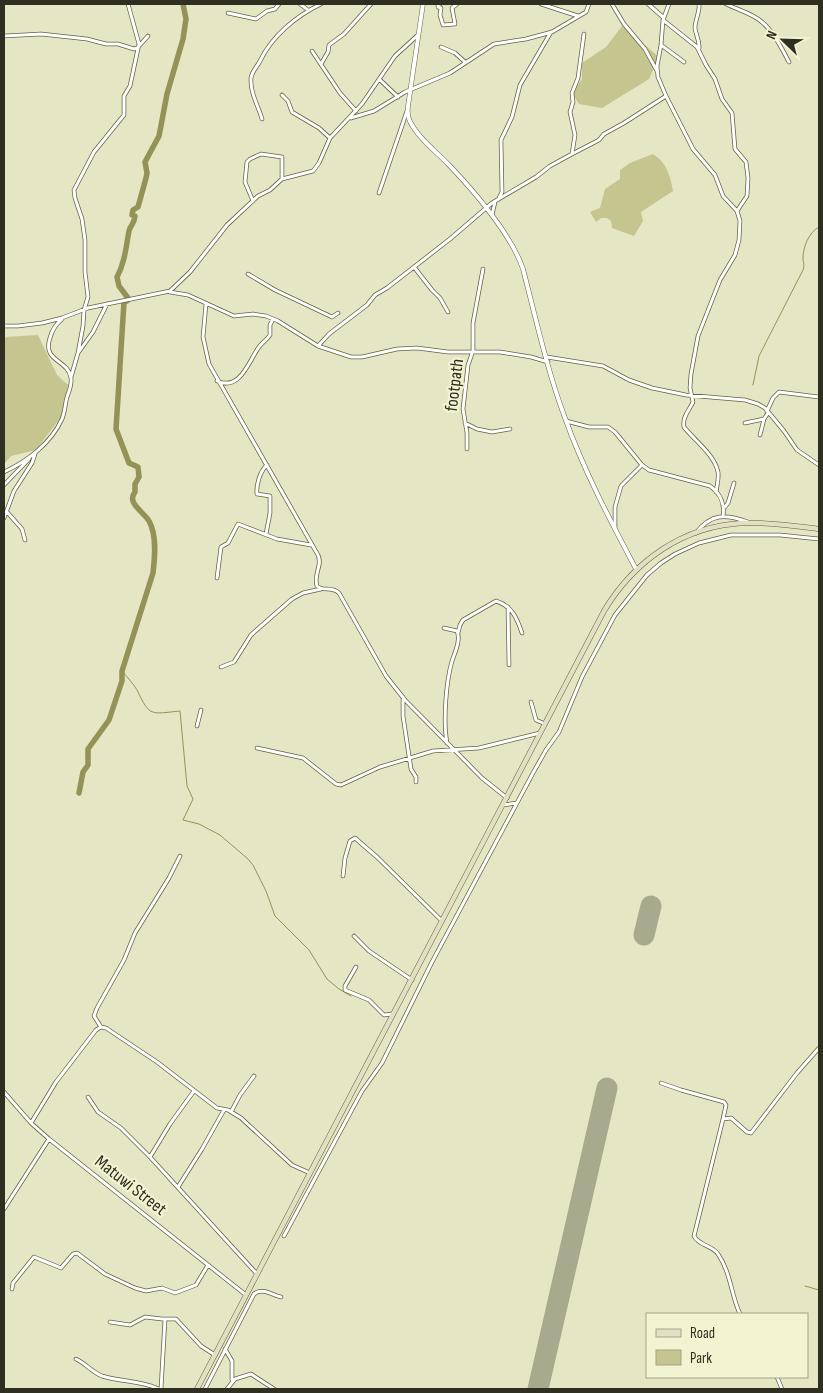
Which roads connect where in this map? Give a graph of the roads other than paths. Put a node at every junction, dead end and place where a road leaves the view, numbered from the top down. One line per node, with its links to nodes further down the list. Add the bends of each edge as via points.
1 (128, 4): 26 (street)
2 (279, 4): 17 (street, via 275,10 256,19)
3 (300, 4): 16 (street)
4 (321, 4): 16 (street)
5 (371, 4): 33 (street, via 344,34 328,45)
6 (424, 4): 22 (street)
7 (440, 4): 8 (street, via 443,25 455,24 452,8)
8 (457, 4)
9 (541, 4): 18 (street)
10 (589, 4): 18 (street, via 586,12)
11 (612, 4): 34 (street, via 645,48)
12 (648, 4): 19 (street)
13 (670, 4): 19 (street)
14 (699, 4): 28 (street, via 695,27)
15 (726, 4): 32 (street, via 762,22)
16 (308, 10): 43 (street, via 264,52 251,75 252,90)
17 (228, 13)
18 (578, 16): 20 (street)
19 (663, 19): 25 (street); 28 (street)
20 (552, 32): 30 (street, via 526,40 494,44); 48 (street, via 520,86 512,117 501,140 502,192)
21 (584, 34): 45 (street, via 570,112 575,135)
22 (418, 35): 35 (street, via 394,56); 36 (street)
23 (4, 36): 26 (street, via 41,34 134,49)
24 (148, 36): 26 (street)
25 (661, 45): 31 (street); 34 (street)
26 (138, 47): 59 (street, via 130,86 124,96 124,115 94,152 74,190 85,240 84,272 88,297)
27 (441, 47): 30 (street)
28 (698, 49): 51 (street, via 732,114 735,149 747,164 747,196)
29 (312, 51): 33 (street)
30 (465, 62): 36 (street, via 442,78)
31 (684, 62)
32 (789, 62)
33 (321, 64): 41 (street)
34 (657, 71): 38 (street)
35 (379, 79): 39 (street); 41 (street)
36 (410, 90): 39 (street); 40 (street)
37 (282, 95): 44 (street, via 292,112)
38 (666, 96): 45 (street); 51 (street, via 693,149 715,174 725,199)
39 (398, 97): 42 (street, via 374,112)
40 (408, 110): 47 (street); 50 (street, via 416,132 450,165)
41 (356, 111): 42 (street)
42 (350, 118): 44 (street)
43 (262, 119)
44 (330, 138): 46 (street, via 313,172)
45 (572, 154): 48 (street)
46 (282, 179): 49 (street); 49 (street, via 282,157 261,154 250,159 245,182)
47 (379, 193)
48 (498, 199): 50 (street); 52 (street)
49 (253, 201): 56 (street, via 227,225 203,258)
50 (486, 208): 52 (street); 53 (street)
51 (738, 211): 72 (street, via 740,232 735,255 720,280 698,336 691,374)
52 (492, 216): 68 (street, via 519,257)
53 (414, 267): 60 (street); 65 (street, via 375,295)
54 (483, 269): 66 (street, footpath, via 473,320)
55 (248, 274): 61 (street, via 332,317)
56 (170, 292): 57 (street); 58 (street, via 188,294)
57 (107, 304): 59 (street); 67 (street)
58 (206, 304): 63 (street, via 234,316 260,314); 71 (street, via 204,347)
59 (84, 310): 62 (street); 67 (street)
60 (448, 312)
61 (338, 313)
62 (62, 318): 64 (street, via 34,325); 70 (street, via 53,329 48,348 50,355 66,368)
63 (273, 319): 65 (street); 71 (street, via 270,335 244,373 230,383)
64 (4, 327)
65 (318, 346): 66 (street, via 357,357 410,348)
66 (473, 351): 69 (street, via 503,352); 76 (street, footpath, via 463,403)
67 (78, 353): 70 (street)
68 (547, 357): 69 (street); 72 (street, via 603,366 641,384)
69 (548, 362): 77 (street)
70 (71, 378): 82 (street, via 63,418)
71 (217, 381): 84 (street)
72 (693, 396): 74 (street, via 749,401); 90 (street, via 684,425 717,469)
73 (819, 396): 74 (street, via 780,392 773,398)
74 (768, 412): 75 (street); 86 (street, via 796,448)
75 (764, 419): 78 (street); 80 (street)
76 (464, 422): 79 (street, footpath, via 492,432); 81 (street, footpath)
77 (566, 422): 85 (street, via 613,430); 97 (street)
78 (745, 423)
79 (510, 429)
80 (760, 435)
81 (467, 449)
82 (35, 454): 83 (street); 92 (street, via 15,488)
83 (30, 456): 87 (street); 89 (street)
84 (267, 465): 99 (street, via 256,491 270,496); 102 (street)
85 (642, 465): 90 (street, via 651,471 710,486); 97 (street, via 621,486 615,507)
86 (819, 465)
87 (4, 472)
88 (734, 483): 91 (street)
89 (4, 484)
90 (716, 492): 91 (street)
91 (724, 508): 93 (street)
92 (7, 512): 94 (street); 101 (street, via 22,529)
93 (723, 516): 95 (street); 98 (street, via 706,521)
94 (4, 518)
95 (752, 523): 96 (main road); 98 (main road, via 720,526)
96 (819, 529)
97 (615, 531): 103 (street)
98 (696, 533): 103 (main road, via 664,548)
99 (266, 534): 102 (street); 104 (street, via 236,525 228,543 221,547)
100 (819, 539): 124 (street, via 731,535 699,543 675,554 647,575 615,615 582,677 559,732)
101 (25, 540)
102 (312, 545): 105 (street, via 320,561 315,582)
103 (636, 569): 115 (main road, via 608,605)
104 (217, 578)
105 (321, 589): 111 (street, via 303,592 292,599 251,635 234,662); 112 (street, via 333,589 339,593 386,676)
106 (508, 606): 108 (street, via 515,613); 109 (street, via 496,601 463,620); 110 (street)
107 (444, 628): 109 (street)
108 (522, 633)
109 (458, 634): 118 (street, via 448,682)
110 (509, 665)
111 (221, 666)
112 (403, 697): 118 (street); 121 (street)
113 (531, 702): 115 (street, via 536,720)
114 (201, 710): 116 (street)
115 (546, 724): 117 (main road)
116 (197, 726)
117 (541, 733): 120 (street, via 479,748); 123 (main road)
118 (447, 743): 120 (street)
119 (257, 748): 121 (street, via 294,754 339,785 380,767)
120 (452, 749): 121 (street, via 433,750); 123 (street)
121 (410, 759): 122 (street)
122 (416, 782)
123 (507, 798): 125 (main road)
124 (517, 803): 125 (street); 149 (street, via 382,1063 357,1099)
125 (503, 805): 128 (main road)
126 (180, 856): 133 (street, via 135,933 97,1008 94,1016)
127 (343, 876): 128 (street, via 350,840 355,838)
128 (443, 921): 131 (main road)
129 (354, 936): 131 (street)
130 (356, 968): 132 (street, via 345,986 346,990 369,1000 384,1015)
131 (412, 980): 132 (main road)
132 (394, 1014): 146 (main road)
133 (101, 1027): 137 (street, via 157,1062); 143 (street, via 56,1082)
134 (819, 1048): 142 (street, via 751,1133 731,1118)
135 (254, 1076): 141 (street)
136 (661, 1083): 142 (street, via 724,1102)
137 (194, 1091): 140 (street); 145 (street)
138 (4, 1092): 143 (street, Matuwi Street)
139 (88, 1098): 145 (street, via 98,1112 121,1128)
140 (224, 1110): 141 (street); 147 (street)
141 (231, 1112): 146 (street, via 258,1131 292,1165)
142 (723, 1119): 155 (street, via 694,1236 699,1243 714,1249 724,1263)
143 (31, 1123): 144 (street, Matuwi Street)
144 (49, 1139): 148 (street); 150 (street, Matuwi Street)
145 (150, 1157): 147 (street)
146 (310, 1173): 151 (main road)
147 (178, 1187): 151 (street)
148 (4, 1210)
149 (284, 1236)
150 (208, 1265): 152 (street, via 196,1285 175,1293 162,1288 146,1291 128,1285 100,1271 77,1253 61,1268 34,1257); 153 (street, Matuwi Street)
151 (257, 1274): 153 (main road)
152 (12, 1289)
153 (246, 1295): 159 (main road)
154 (281, 1298): 158 (street, via 257,1291)
155 (740, 1313)
156 (165, 1319): 157 (street, via 145,1317 130,1324); 159 (street, via 176,1318 201,1346); 163 (street)
157 (110, 1322)
158 (225, 1349): 161 (street, via 232,1360); 162 (street)
159 (215, 1355): 164 (main road)
160 (76, 1359): 163 (street, via 102,1375 142,1382)
161 (232, 1381): 165 (street); 166 (street, via 251,1374)
162 (207, 1388)
163 (160, 1389)
164 (197, 1389)
165 (227, 1389)
166 (274, 1389)

